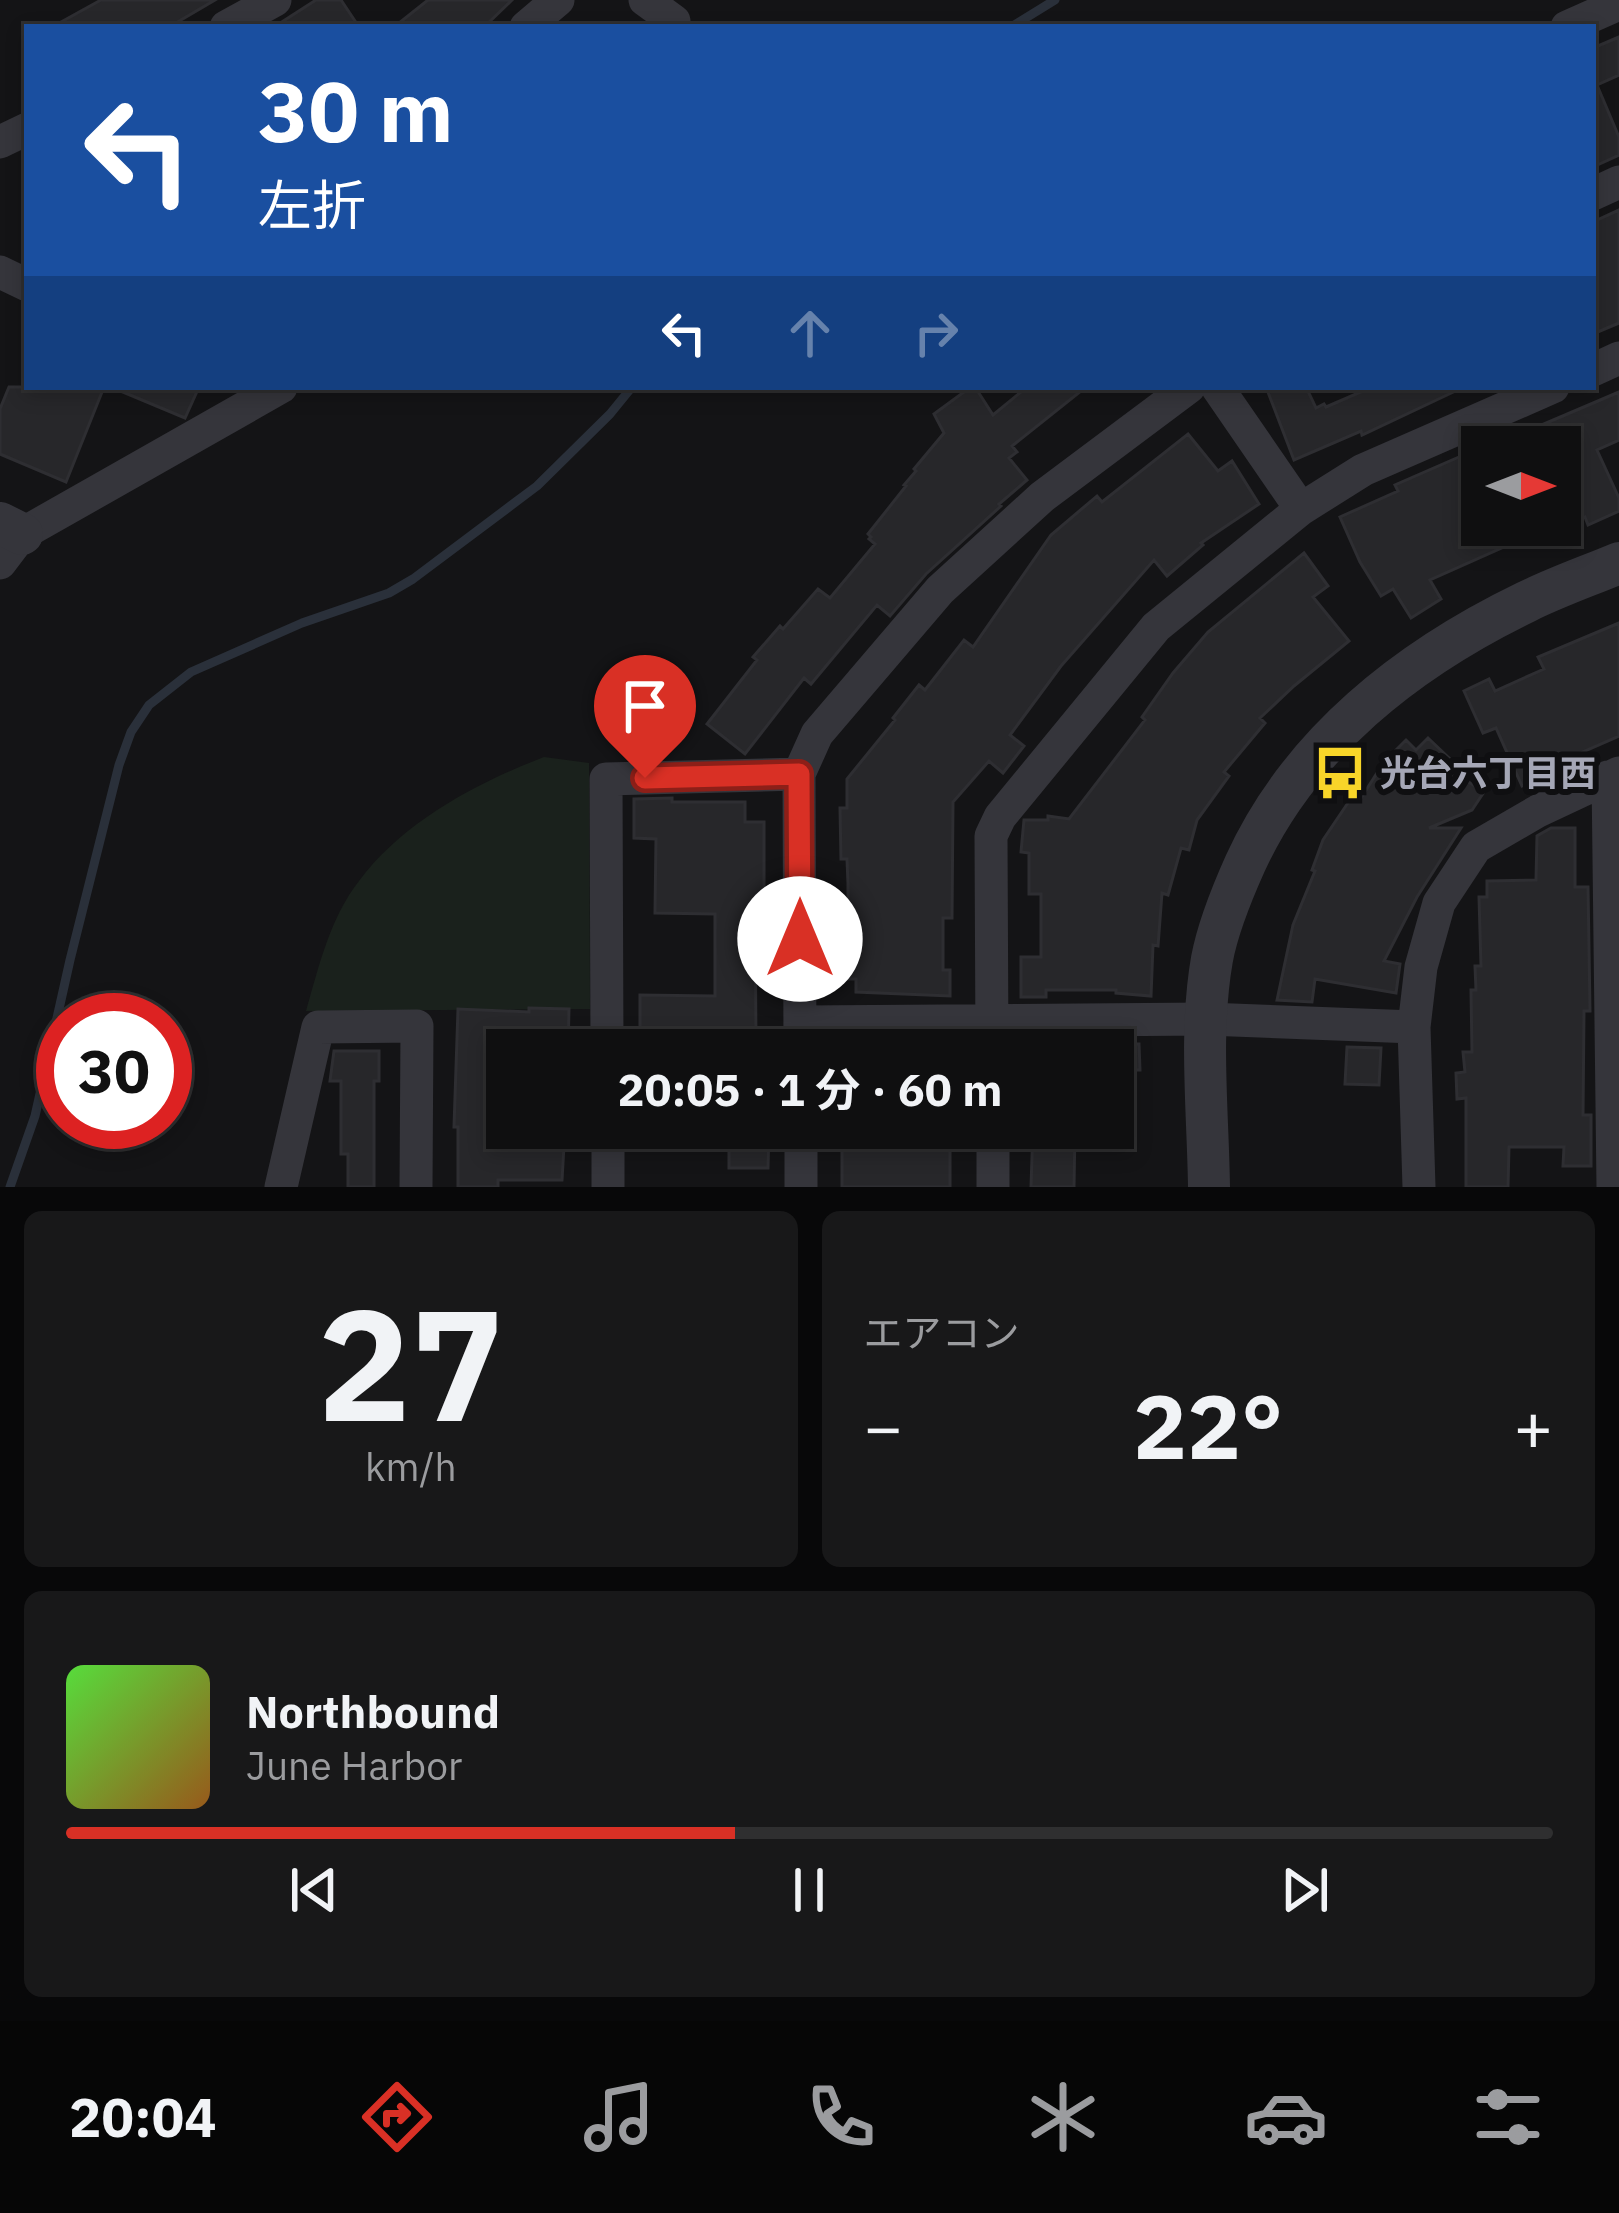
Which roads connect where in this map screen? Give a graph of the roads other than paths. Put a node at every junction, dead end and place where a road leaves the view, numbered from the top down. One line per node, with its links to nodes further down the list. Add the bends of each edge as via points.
1 (275, 0): 6 (street)
2 (558, 0): 7 (street)
3 (645, 0): 5 (street)
4 (1619, 4): 8 (street)
5 (679, 16)
6 (231, 24)
7 (530, 24)
8 (1574, 24)
9 (269, 390): 14 (street)
10 (1185, 390): 16 (street, via 1042,497 940,590 817,734)
11 (1218, 390): 13 (street)
12 (1546, 390): 13 (street, via 1363,470)
13 (1301, 509): 22 (street, via 1156,627 1000,817 991,836)
14 (7, 540)
15 (1619, 563): 18 (street, via 1440,649 1357,711 1307,763 1235,886 1212,956)
16 (799, 774): 20 (street, via 606,779); 21 (street)
17 (1614, 775): 19 (street, via 1476,847 1439,903); 34 (street)
18 (1207, 1019): 19 (street); 23 (street); 32 (street)
19 (1414, 1027): 33 (street)
20 (607, 1029)
21 (800, 1029)
22 (992, 1029)
23 (1081, 1029)
24 (608, 1149): 29 (street)
25 (801, 1149): 30 (street)
26 (993, 1149): 31 (street)
27 (280, 1187): 28 (street, via 318,1027 416,1026)
28 (416, 1187)
29 (608, 1187)
30 (801, 1187)
31 (993, 1187)
32 (1209, 1187)
33 (1419, 1187)
34 (1613, 1187)

